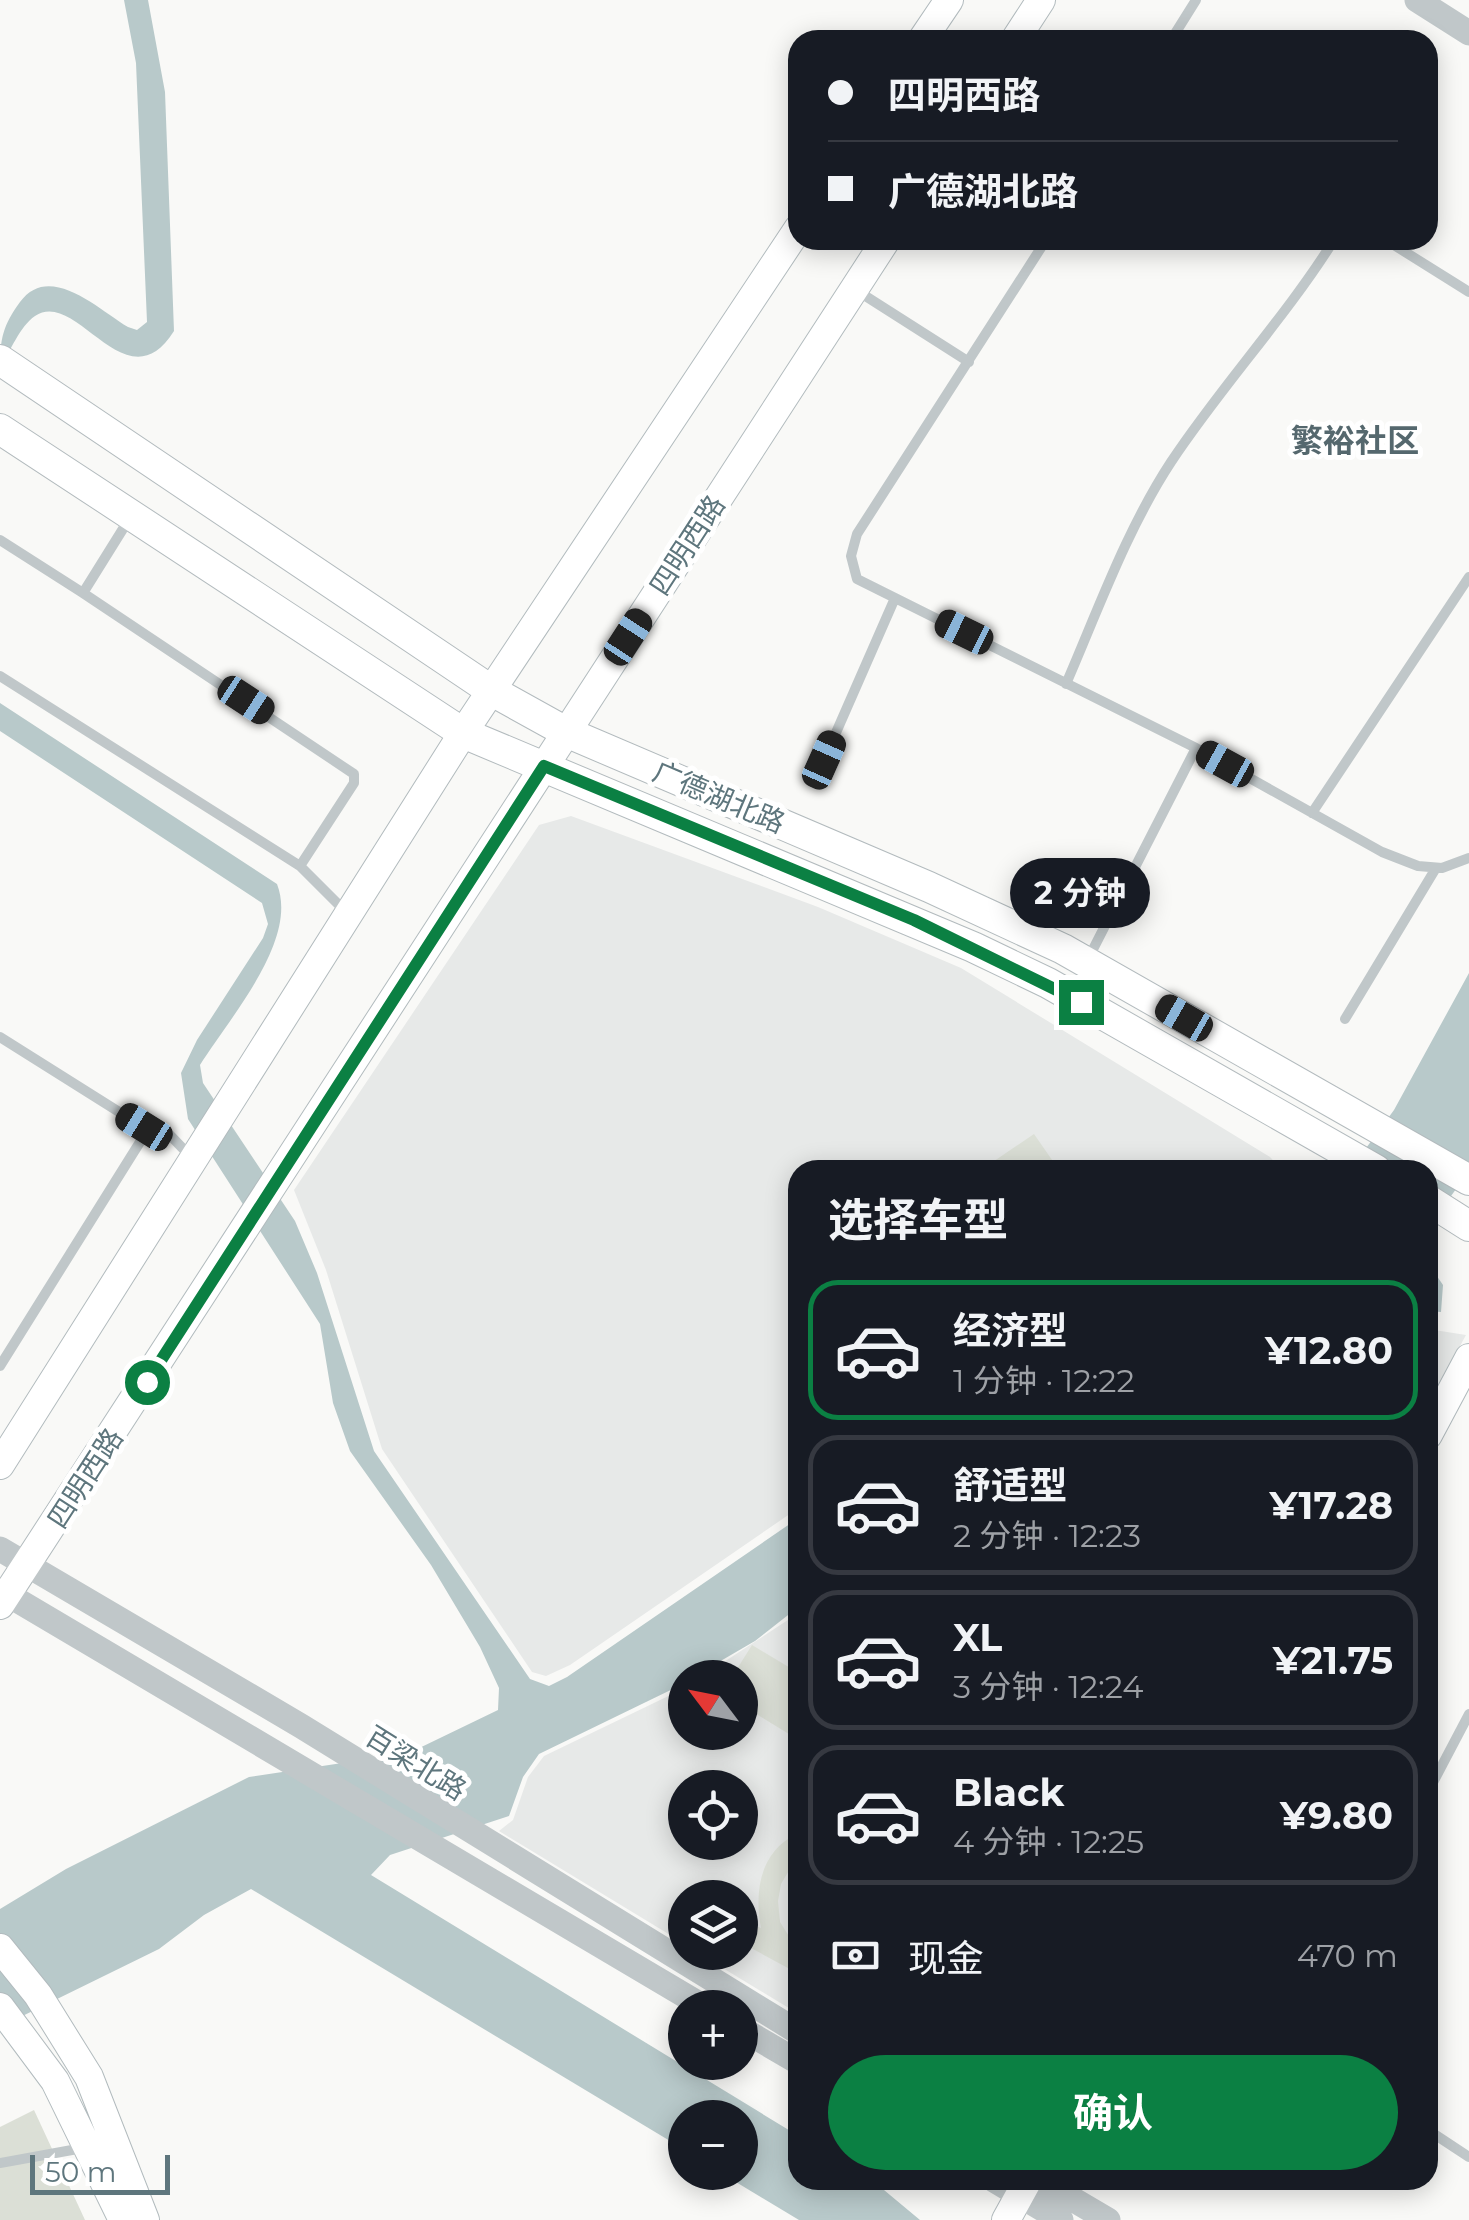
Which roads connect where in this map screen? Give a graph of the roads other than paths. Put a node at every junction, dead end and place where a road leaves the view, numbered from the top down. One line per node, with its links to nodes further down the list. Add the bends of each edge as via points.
1 (949, 0): 5 (main road)
2 (1042, 0): 6 (main road)
3 (1196, 0): 7 (lane)
4 (1417, 0): 8 (street)
5 (929, 30)
6 (1022, 30)
7 (1177, 30)
8 (1469, 32)
9 (788, 244): 26 (main road)
10 (879, 250): 14 (main road, 四明西路)
11 (1040, 250): 17 (lane)
12 (1327, 250): 25 (lane, via 1168,467)
13 (1402, 250): 15 (lane)
14 (854, 288): 17 (lane); 27 (main road, 四明西路)
15 (1469, 292)
16 (0, 360): 26 (main road, 广德湖北路)
17 (969, 362): 23 (lane, via 850,556 856,579)
18 (0, 429): 19 (main road, 广德湖北路)
19 (132, 516): 22 (lane); 28 (main road, 广德湖北路)
20 (0, 540): 22 (lane)
21 (1469, 577): 32 (lane)
22 (83, 593): 34 (lane, via 354,774)
23 (896, 598): 25 (lane); 30 (lane)
24 (0, 676): 34 (lane)
25 (1066, 684): 29 (lane)
26 (492, 691): 27 (main road, 广德湖北路); 28 (main road)
27 (566, 732): 31 (main road, 四明西路); 37 (main road, 广德湖北路, via 929,886)
28 (463, 733): 31 (main road, 广德湖北路); 36 (main road)
29 (1196, 748): 32 (lane); 37 (lane)
30 (824, 760)
31 (544, 766): 42 (main road, 广德湖北路, via 988,954); 51 (main road, 四明西路)
32 (1312, 813): 35 (lane, via 1382,852)
33 (1469, 858): 35 (lane)
34 (300, 866): 36 (lane)
35 (1436, 868): 38 (lane)
36 (348, 914): 41 (main road)
37 (1086, 962): 43 (main road, 广德湖北路)
38 (1344, 1018)
39 (0, 1038): 40 (lane)
40 (144, 1131): 41 (lane, via 167,1132); 47 (lane)
41 (198, 1154): 49 (main road)
42 (1358, 1160)
43 (1435, 1160)
44 (1438, 1207): 45 (main road)
45 (1469, 1226)
46 (1469, 1358): 48 (main road)
47 (0, 1366)
48 (1438, 1416)
49 (0, 1465)
50 (0, 1549): 51 (street, 百梁北路)
51 (28, 1567): 52 (main road, 四明西路); 58 (street, 百梁北路, via 301,1726)
52 (3, 1597): 56 (street)
53 (1469, 1714): 54 (lane)
54 (1438, 1773)
55 (0, 1948): 67 (main road, via 38,1995 88,2078)
56 (676, 1990)
57 (0, 2007): 62 (main road, via 55,2081)
58 (788, 2026)
59 (758, 2039): 60 (street)
60 (788, 2056)
61 (1438, 2137): 63 (lane)
62 (88, 2147): 64 (lane); 66 (main road)
63 (1469, 2157)
64 (0, 2163)
65 (1023, 2194): 68 (street); 69 (street)
66 (123, 2220)
67 (145, 2220)
68 (1061, 2220)
69 (1108, 2220)

